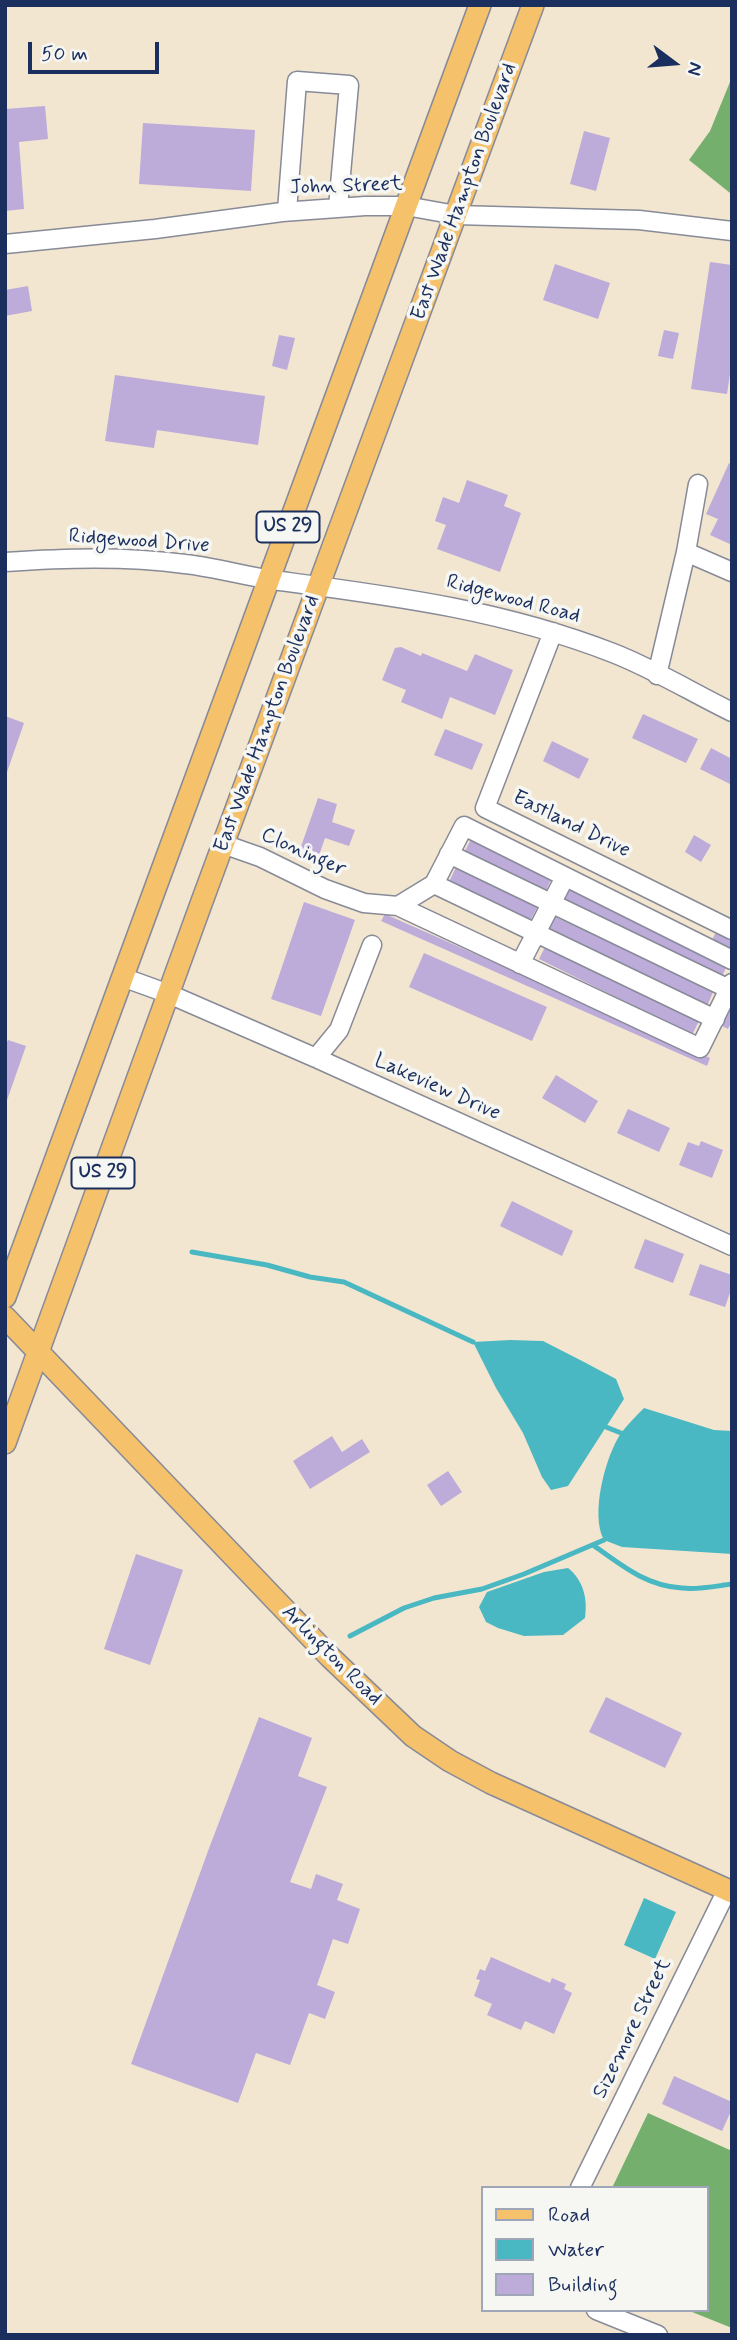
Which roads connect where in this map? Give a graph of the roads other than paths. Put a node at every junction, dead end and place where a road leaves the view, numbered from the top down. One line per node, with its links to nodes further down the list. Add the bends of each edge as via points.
1 (480, 5): 3 (main road, US 29)
2 (533, 5): 6 (main road, East Wade Hampton Boulevard / US 29)
3 (406, 206): 4 (street, John Street); 6 (street, John Street); 13 (main road, US 29)
4 (338, 207): 5 (street, John Street); 5 (street, via 349,85 297,81)
5 (287, 211): 8 (street, John Street)
6 (456, 215): 7 (street, John Street, via 639,220); 14 (main road, East Wade Hampton Boulevard / US 29)
7 (732, 231)
8 (5, 244)
9 (698, 484): 10 (street)
10 (686, 552): 12 (street); 16 (street)
11 (5, 562): 13 (street, Ridgewood Drive, via 119,558 186,564)
12 (732, 572)
13 (269, 580): 14 (street, Ridgewood Road); 29 (main road, US 29)
14 (320, 586): 15 (street, Ridgewood Road, via 443,604); 18 (main road, East Wade Hampton Boulevard / US 29)
15 (553, 632): 16 (street, Ridgewood Road); 24 (street, Eastland Drive, via 485,808)
16 (657, 675): 17 (street, Ridgewood Road)
17 (732, 712)
18 (223, 844): 23 (street, Cloninger, via 364,903); 31 (main road, East Wade Hampton Boulevard / US 29)
19 (449, 854): 20 (street, via 464,826); 21 (street); 22 (street)
20 (565, 877): 22 (street); 27 (street)
21 (434, 884): 23 (street); 25 (street)
22 (552, 903): 25 (street); 30 (street)
23 (398, 906): 28 (street)
24 (732, 930)
25 (537, 933): 28 (street); 32 (street)
26 (372, 945): 33 (street, via 339,1030)
27 (732, 960)
28 (520, 964): 32 (street, via 700,1048)
29 (122, 976): 31 (street, Lakeview Drive); 35 (main road, US 29)
30 (730, 986): 32 (street)
31 (169, 994): 33 (street, Lakeview Drive); 37 (main road, East Wade Hampton Boulevard / US 29)
32 (715, 1018)
33 (316, 1058): 34 (street, Lakeview Drive)
34 (732, 1246)
35 (5, 1297)
36 (5, 1318): 37 (main road, Arlington Road)
37 (38, 1351): 38 (main road, East Wade Hampton Boulevard / US 29); 39 (main road, Arlington Road, via 326,1653 413,1737 491,1783)
38 (5, 1443)
39 (729, 1891): 40 (street, Sizemore Street)
40 (581, 2186)
41 (601, 2312): 42 (street)
42 (658, 2335)

